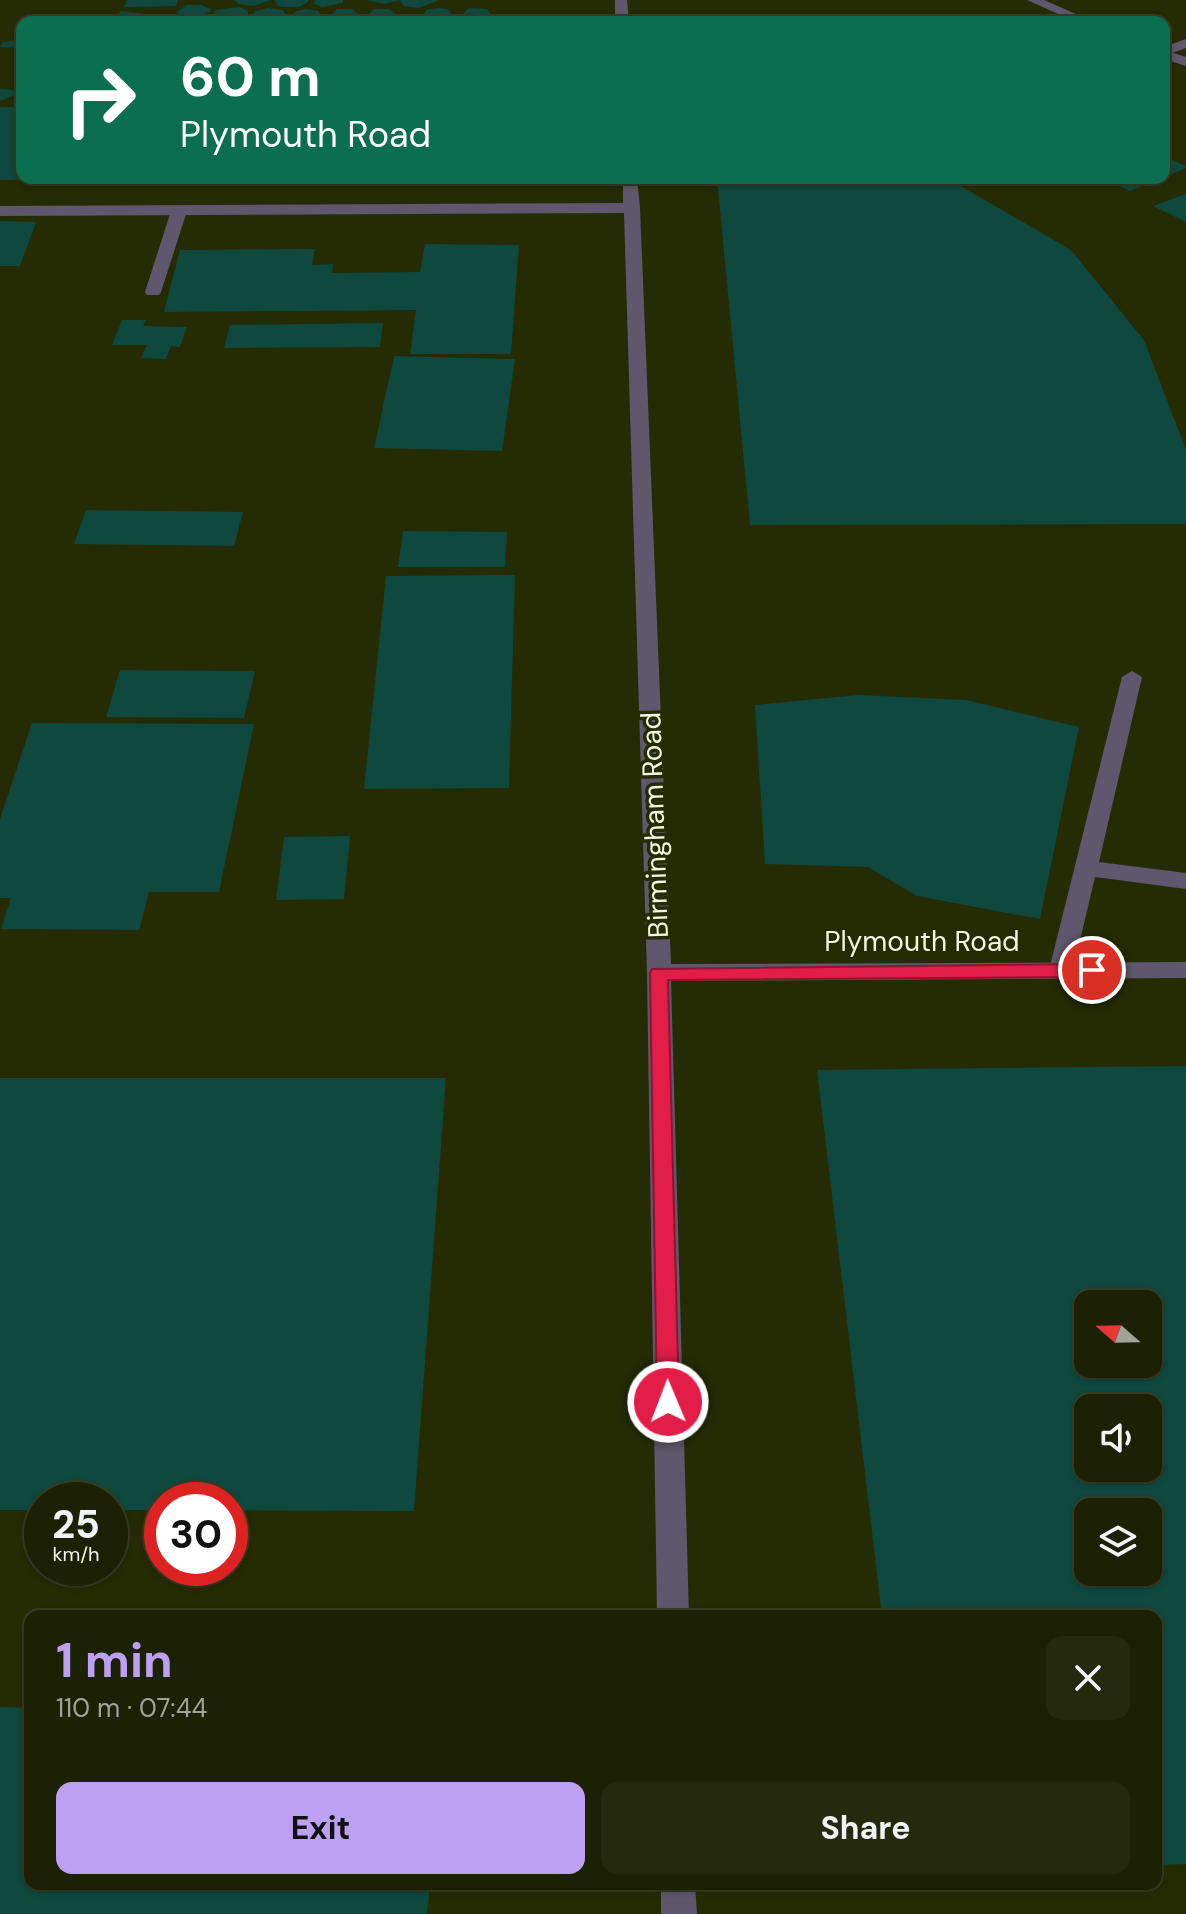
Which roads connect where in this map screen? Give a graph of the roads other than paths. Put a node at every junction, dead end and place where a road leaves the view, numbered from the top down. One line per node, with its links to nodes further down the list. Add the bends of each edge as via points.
1 (1033, 0): 2 (street)
2 (1072, 16)
3 (630, 184): 4 (street, Birmingham Road)
4 (632, 208): 6 (street); 13 (street, Birmingham Road)
5 (0, 211): 6 (street)
6 (179, 211): 7 (street)
7 (153, 292)
8 (1132, 677): 9 (street)
9 (1086, 868): 10 (street); 11 (street)
10 (1186, 881)
11 (1061, 970): 12 (street, Plymouth Road); 13 (street, Plymouth Road)
12 (1186, 970)
13 (659, 973): 14 (street, Birmingham Road)
14 (673, 1610)
15 (678, 1890): 16 (street)
16 (679, 1914)

